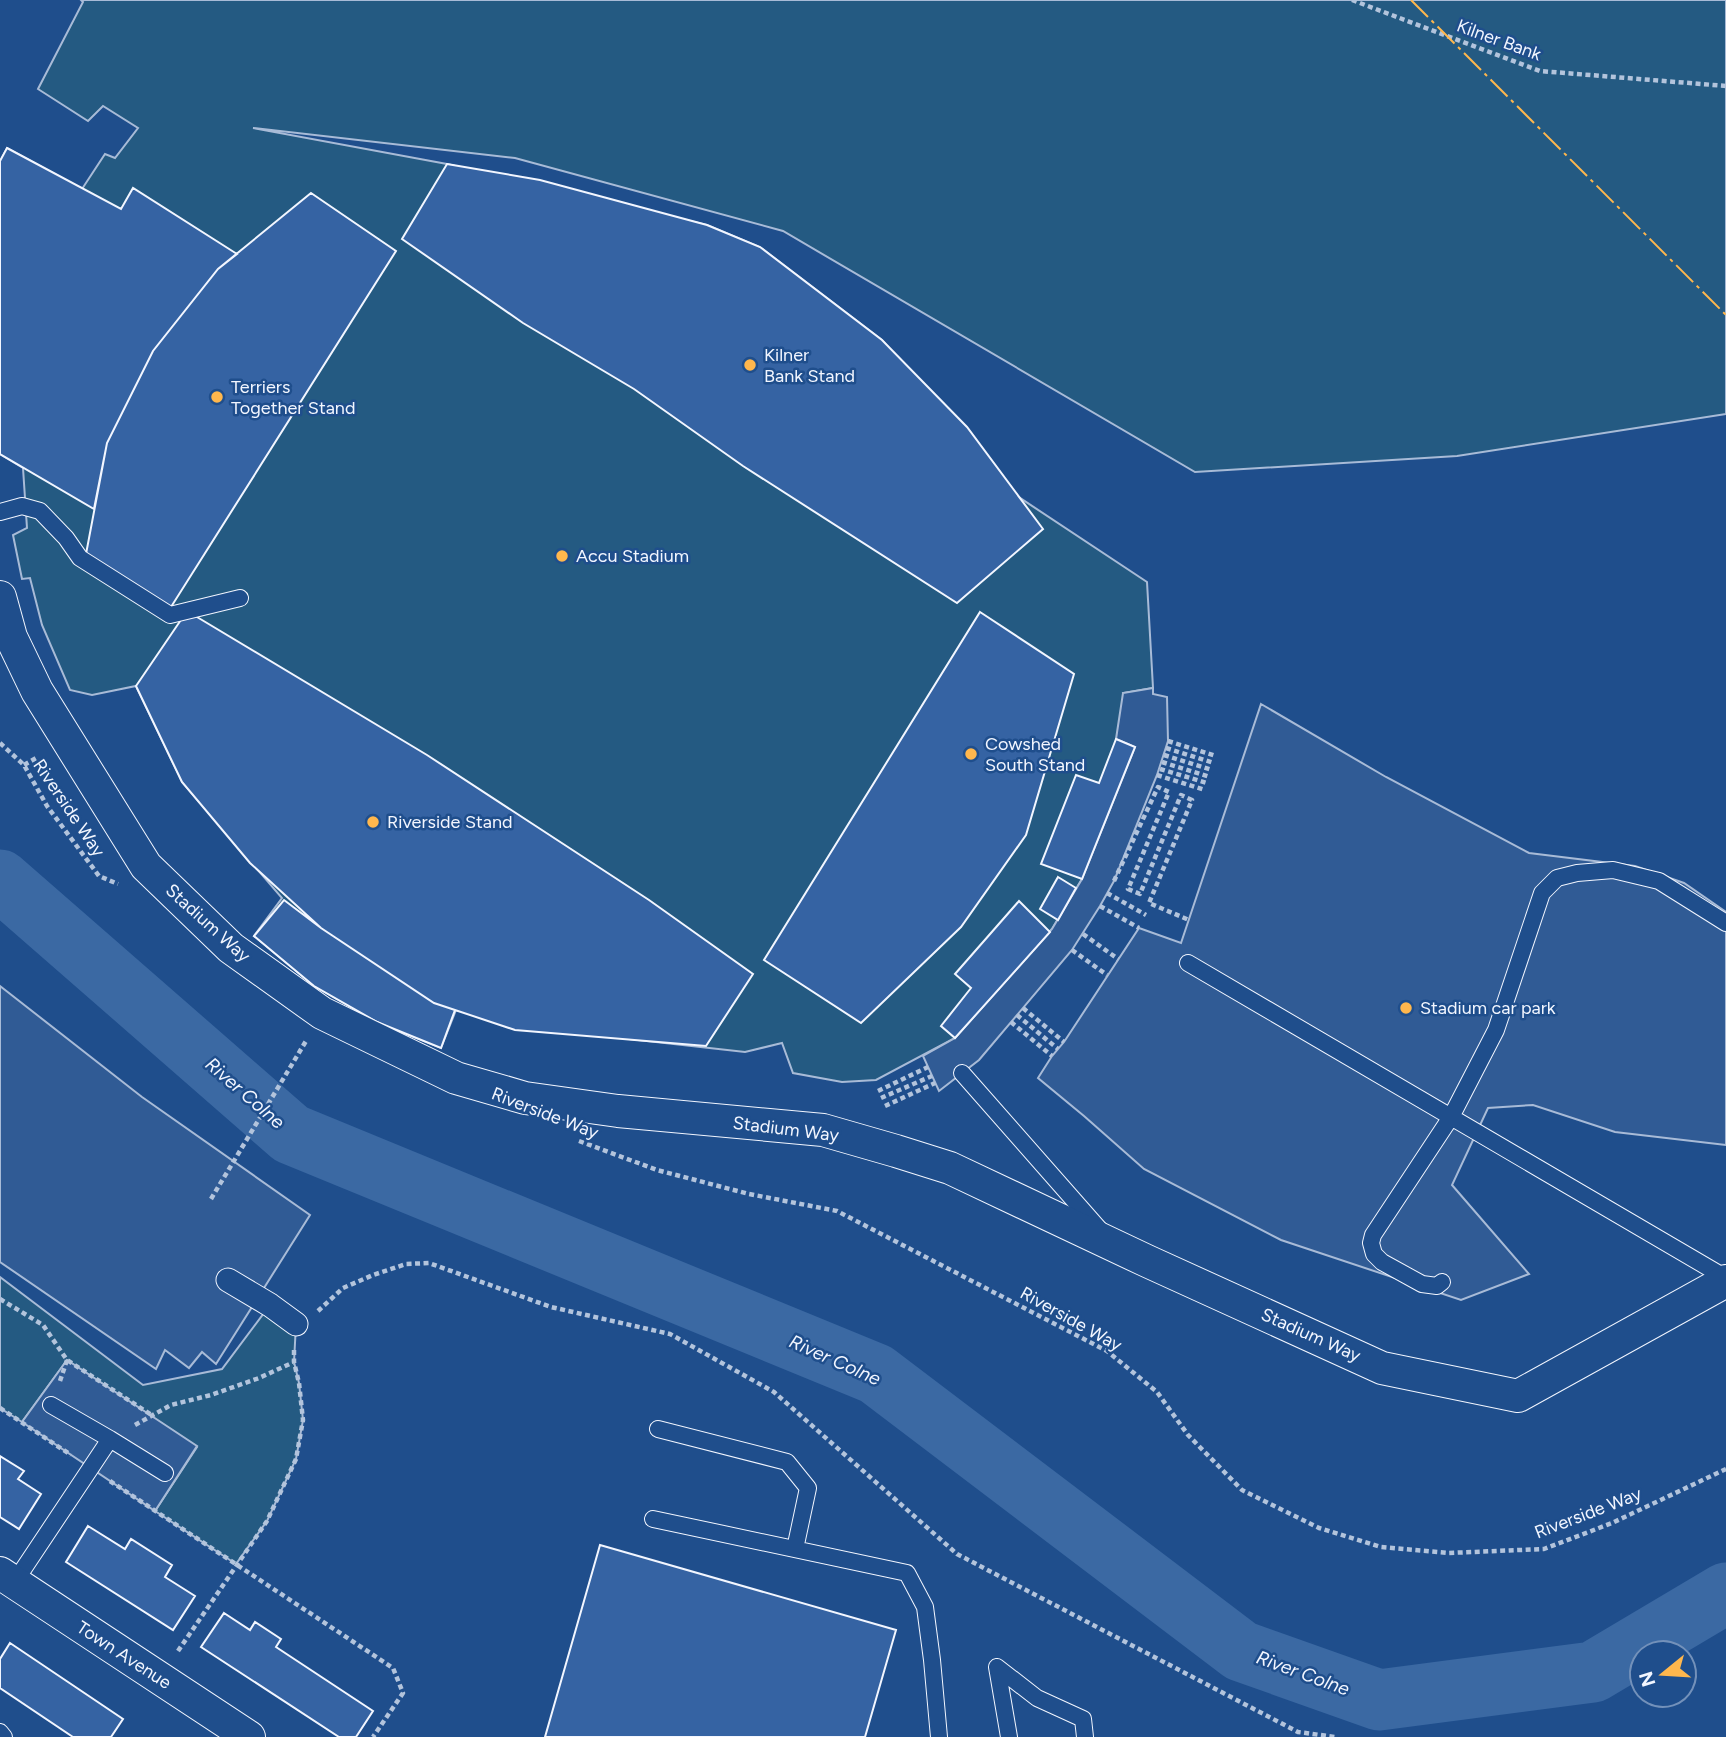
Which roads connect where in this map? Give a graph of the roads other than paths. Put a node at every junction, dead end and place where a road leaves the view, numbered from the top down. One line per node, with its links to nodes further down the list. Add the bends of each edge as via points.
1 (0, 512): 3 (lane, via 22,506 40,511 80,558 170,615)
2 (0, 597): 4 (street, Stadium Way)
3 (240, 597)
4 (6, 639): 9 (street, Stadium Way, via 146,866 231,948 322,1013 456,1078 525,1098 823,1130 897,1151 950,1168)
5 (1726, 923): 8 (lane, via 1659,881 1613,870 1557,878 1542,893 1496,1030)
6 (1188, 963): 8 (lane)
7 (962, 1073): 9 (lane)
8 (1451, 1117): 11 (lane); 12 (lane, via 1371,1242 1374,1254 1392,1268 1422,1284)
9 (1115, 1246): 11 (street, Stadium Way, via 1382,1368 1518,1396)
10 (228, 1280): 13 (street)
11 (1726, 1280)
12 (1442, 1282)
13 (296, 1324)
14 (51, 1405): 16 (lane)
15 (658, 1429): 19 (lane, via 787,1462 808,1488)
16 (110, 1439): 17 (lane); 20 (lane)
17 (165, 1473)
18 (653, 1519): 19 (lane)
19 (795, 1549): 24 (lane, via 907,1573 925,1607)
20 (5, 1586): 23 (street, Town Avenue)
21 (0, 1732): 22 (lane)
22 (4, 1737)
23 (249, 1737)
24 (939, 1737)
25 (1009, 1737): 26 (lane, via 997,1667 1037,1698 1083,1719)
26 (1085, 1737)

